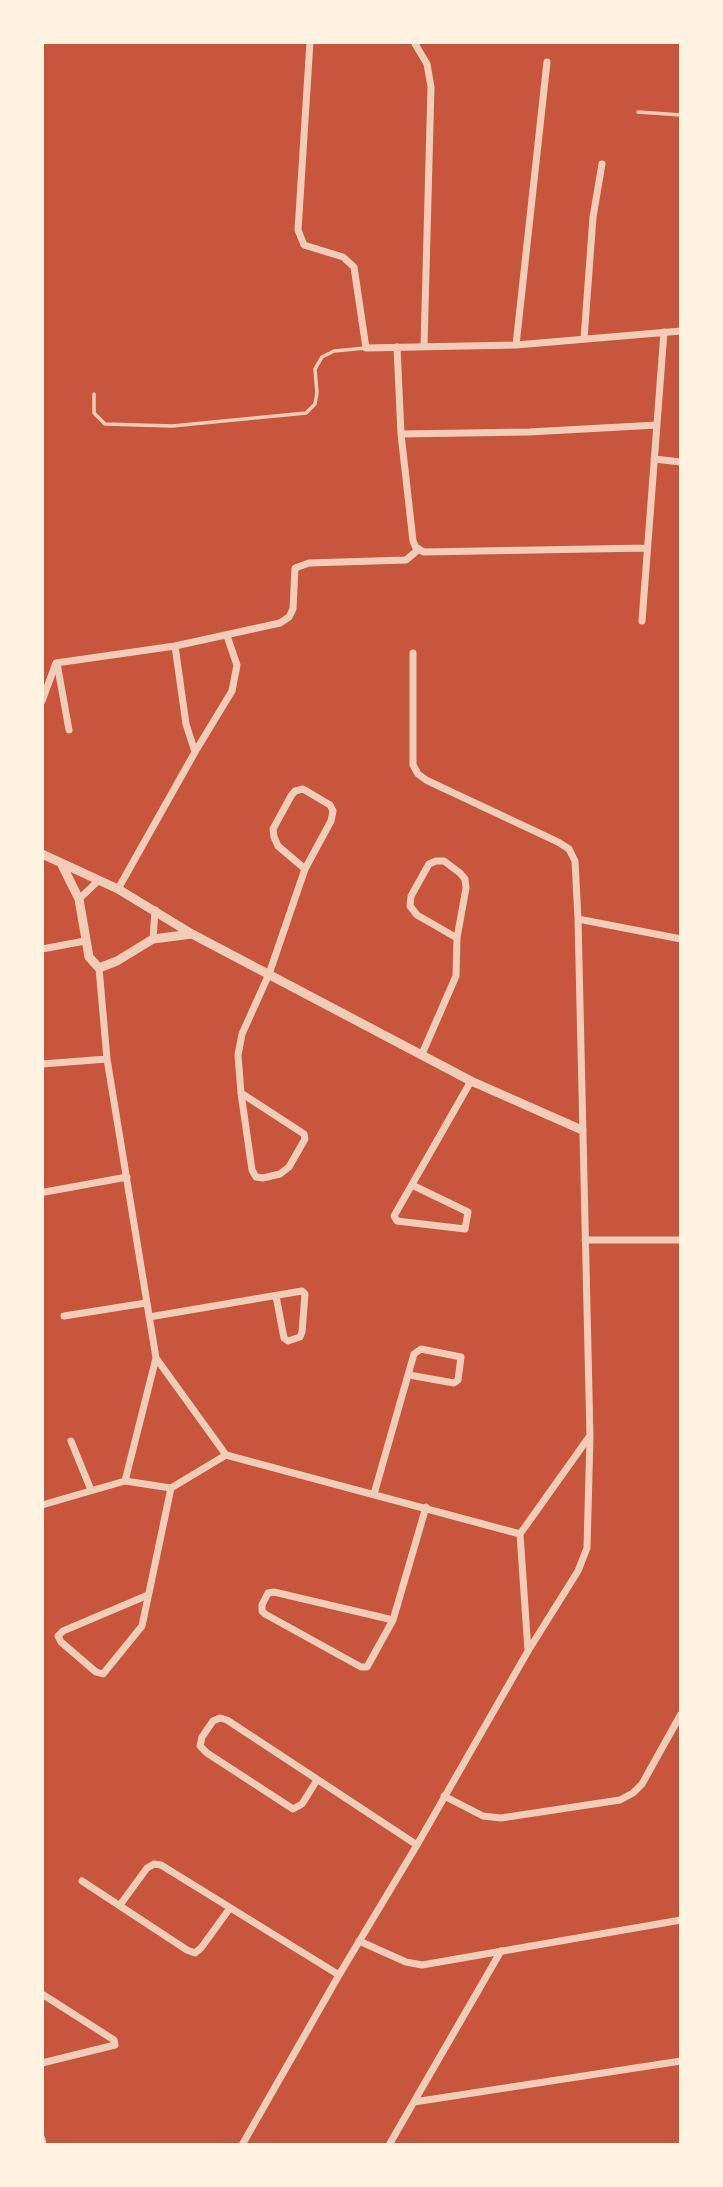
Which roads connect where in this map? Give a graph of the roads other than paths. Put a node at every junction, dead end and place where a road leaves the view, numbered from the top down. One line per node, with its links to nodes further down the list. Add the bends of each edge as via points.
1 (310, 42): 13 (street, via 298,230 304,245 343,257 354,267)
2 (414, 42): 11 (street, via 427,64 431,87)
3 (547, 62): 10 (street)
4 (638, 112): 5 (lane)
5 (681, 115)
6 (601, 164): 9 (street)
7 (681, 331): 8 (street)
8 (664, 332): 9 (street); 15 (street)
9 (584, 339): 10 (street)
10 (516, 345): 11 (street)
11 (424, 346): 12 (street)
12 (397, 347): 13 (street); 16 (street)
13 (366, 348): 14 (lane, via 322,357 315,369 315,404 306,413 172,426 105,424 94,413)
14 (94, 394)
15 (657, 425): 16 (street); 17 (street)
16 (401, 434): 20 (street, via 413,541)
17 (654, 459): 18 (street); 19 (street)
18 (681, 462)
19 (647, 548): 20 (street); 21 (street)
20 (419, 549): 22 (street, via 406,560 309,563 295,568 289,617)
21 (642, 621)
22 (227, 636): 23 (street); 28 (street, via 237,665 236,677)
23 (175, 646): 25 (street); 28 (street, via 186,724)
24 (413, 653): 36 (street, via 413,765 418,774 569,849 575,861)
25 (56, 663): 26 (street); 27 (street)
26 (42, 701)
27 (69, 730)
28 (195, 752): 33 (street)
29 (42, 854): 30 (street)
30 (62, 865): 32 (street); 34 (street)
31 (305, 869): 31 (street, via 278,846 273,829 291,796 303,789 333,811); 44 (street)
32 (98, 881): 33 (street); 34 (street)
33 (118, 889): 35 (street)
34 (79, 899): 41 (street)
35 (155, 910): 37 (street); 39 (street)
36 (578, 919): 40 (street); 50 (street)
37 (192, 934): 39 (street); 44 (street)
38 (457, 938): 38 (street, via 416,915 410,906 423,874 436,861 444,861 465,879); 45 (street, via 456,976)
39 (153, 939): 43 (street)
40 (681, 939)
41 (85, 941): 42 (street); 43 (street, via 89,957)
42 (42, 949)
43 (99, 968): 46 (street)
44 (269, 974): 45 (street); 49 (street, via 242,1034 238,1055)
45 (422, 1054): 48 (street)
46 (107, 1059): 47 (street); 51 (street)
47 (42, 1063)
48 (471, 1081): 50 (street); 52 (street)
49 (241, 1093): 49 (street, via 304,1134 289,1167 280,1174 263,1178 252,1170)
50 (582, 1130): 54 (street)
51 (127, 1177): 53 (street); 57 (street)
52 (412, 1185): 52 (street, via 468,1212 465,1229 394,1219)
53 (45, 1192)
54 (585, 1240): 55 (street); 62 (street)
55 (681, 1240)
56 (276, 1296): 56 (street, via 304,1292 300,1337 284,1338); 59 (street)
57 (146, 1303): 58 (street); 59 (street)
58 (64, 1316)
59 (149, 1317): 60 (street)
60 (156, 1358): 64 (street); 65 (street)
61 (409, 1375): 61 (street, via 454,1383 461,1357 417,1350); 68 (street)
62 (590, 1437): 71 (street); 74 (street, via 587,1548 578,1571)
63 (71, 1441): 67 (street)
64 (226, 1455): 66 (street); 68 (street)
65 (125, 1481): 66 (street); 67 (street)
66 (171, 1488): 72 (street)
67 (91, 1490): 69 (street)
68 (374, 1494): 70 (street)
69 (42, 1505)
70 (426, 1507): 71 (street); 73 (street)
71 (520, 1534): 74 (street)
72 (148, 1595): 72 (street, via 63,1631 58,1636 103,1674 142,1626)
73 (393, 1620): 73 (street, via 367,1667 361,1667 262,1611 265,1597 274,1592)
74 (528, 1651): 77 (street)
75 (681, 1714): 77 (street, via 642,1784 621,1800 501,1818 483,1816)
76 (317, 1780): 76 (street, via 227,1720 213,1721 202,1737 200,1746 207,1753 293,1809 302,1804); 78 (street)
77 (444, 1796): 78 (street)
78 (417, 1845): 83 (street)
79 (82, 1881): 80 (street)
80 (120, 1905): 81 (street, via 154,1864); 81 (street, via 195,1953)
81 (230, 1908): 85 (street)
82 (681, 1920): 84 (street)
83 (359, 1941): 84 (street, via 422,1965); 85 (street)
84 (501, 1951): 89 (street)
85 (339, 1975): 92 (street)
86 (42, 1994): 88 (street, via 114,2040 115,2045)
87 (681, 2061): 89 (street)
88 (42, 2063)
89 (414, 2102): 93 (street)
90 (42, 2139): 91 (street)
91 (43, 2145)
92 (242, 2145)
93 (389, 2145)

